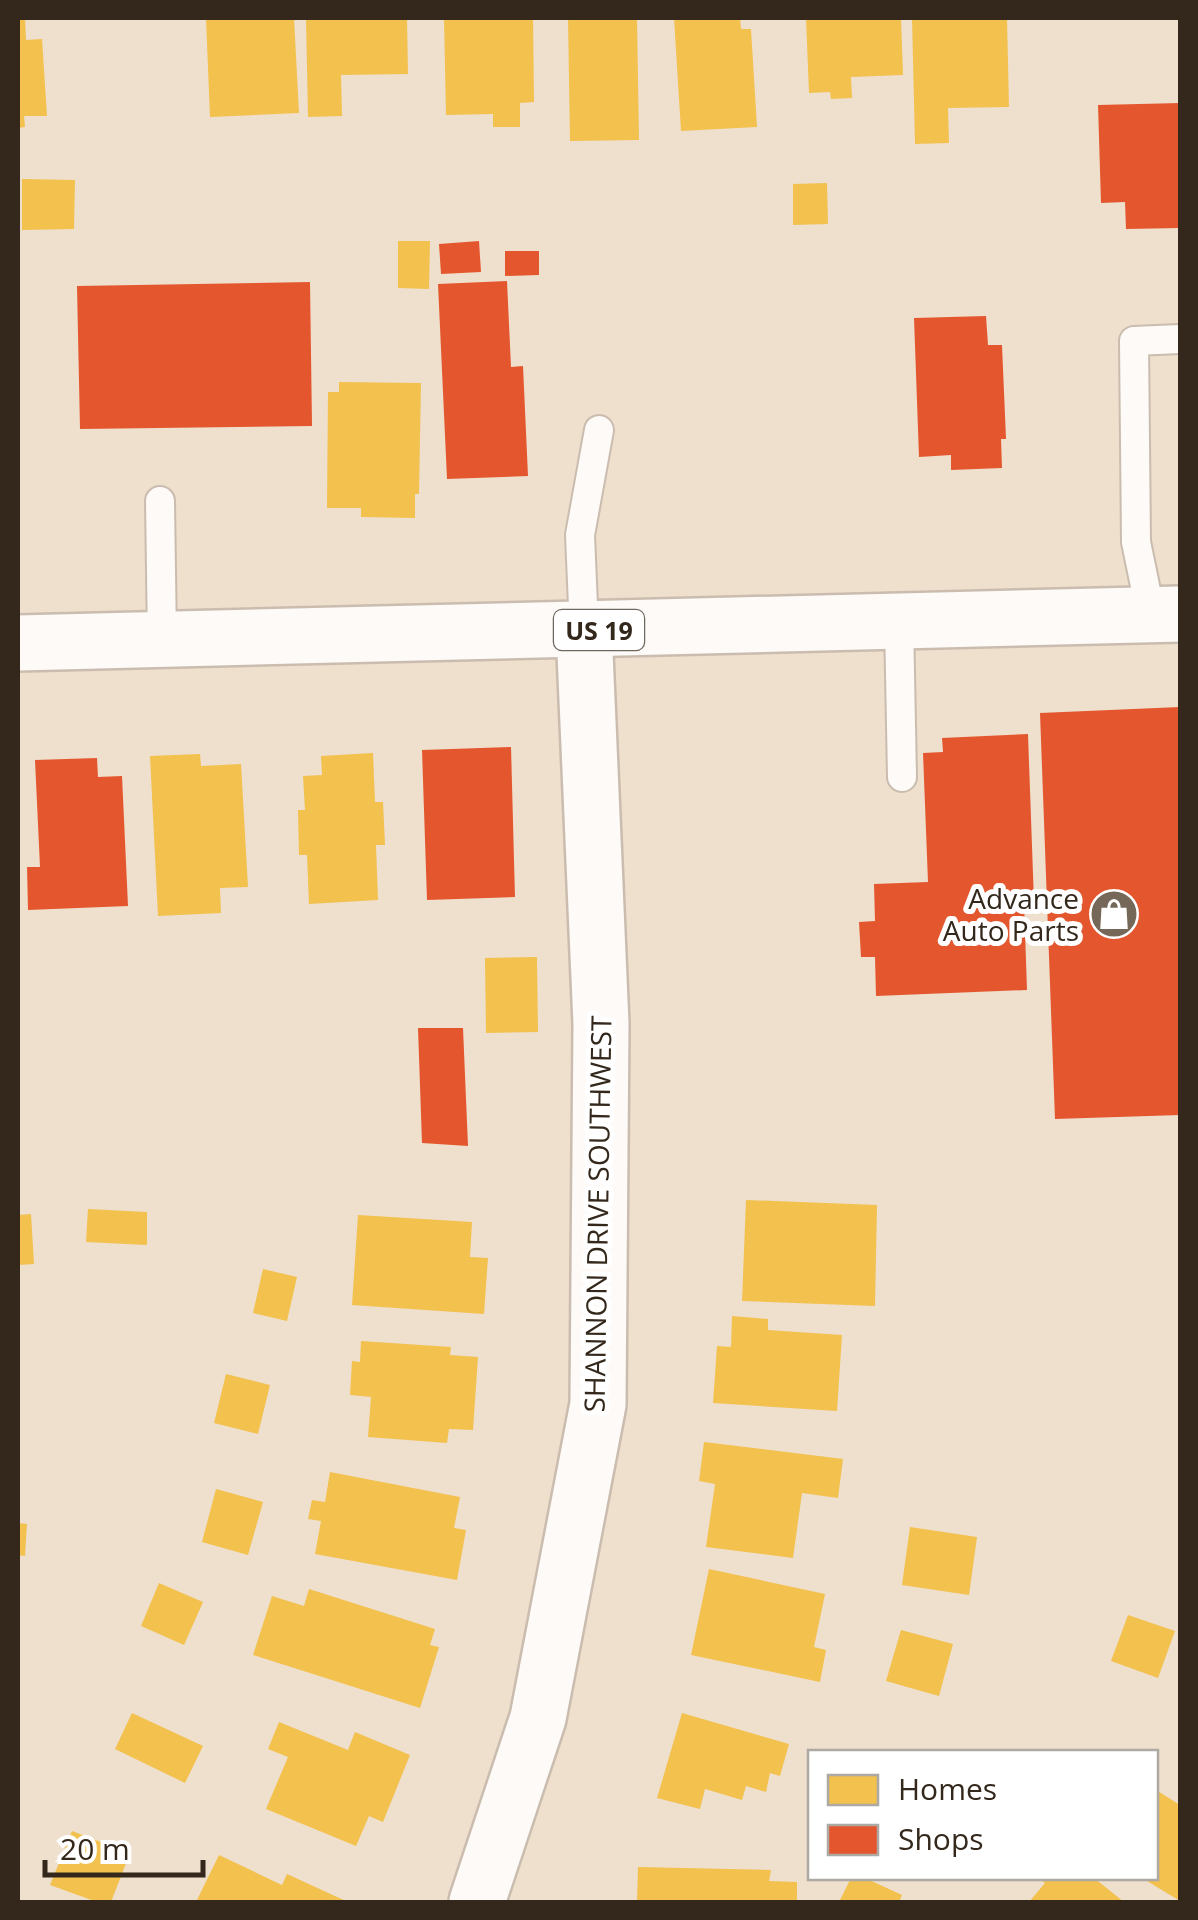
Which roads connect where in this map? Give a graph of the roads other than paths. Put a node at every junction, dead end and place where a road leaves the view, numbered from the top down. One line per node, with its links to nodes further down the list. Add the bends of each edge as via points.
1 (1180, 339): 4 (lane, via 1134,341 1136,542)
2 (599, 430): 6 (lane, via 580,534)
3 (160, 501): 7 (lane)
4 (1166, 614): 5 (street, US 19)
5 (899, 622): 6 (street, US 19); 9 (lane)
6 (584, 630): 7 (street, US 19); 10 (street, SHANNON DRIVE SOUTHWEST, via 601,1024 598,1404 538,1718)
7 (162, 640): 8 (street, US 19)
8 (18, 643)
9 (902, 777)
10 (477, 1902)

